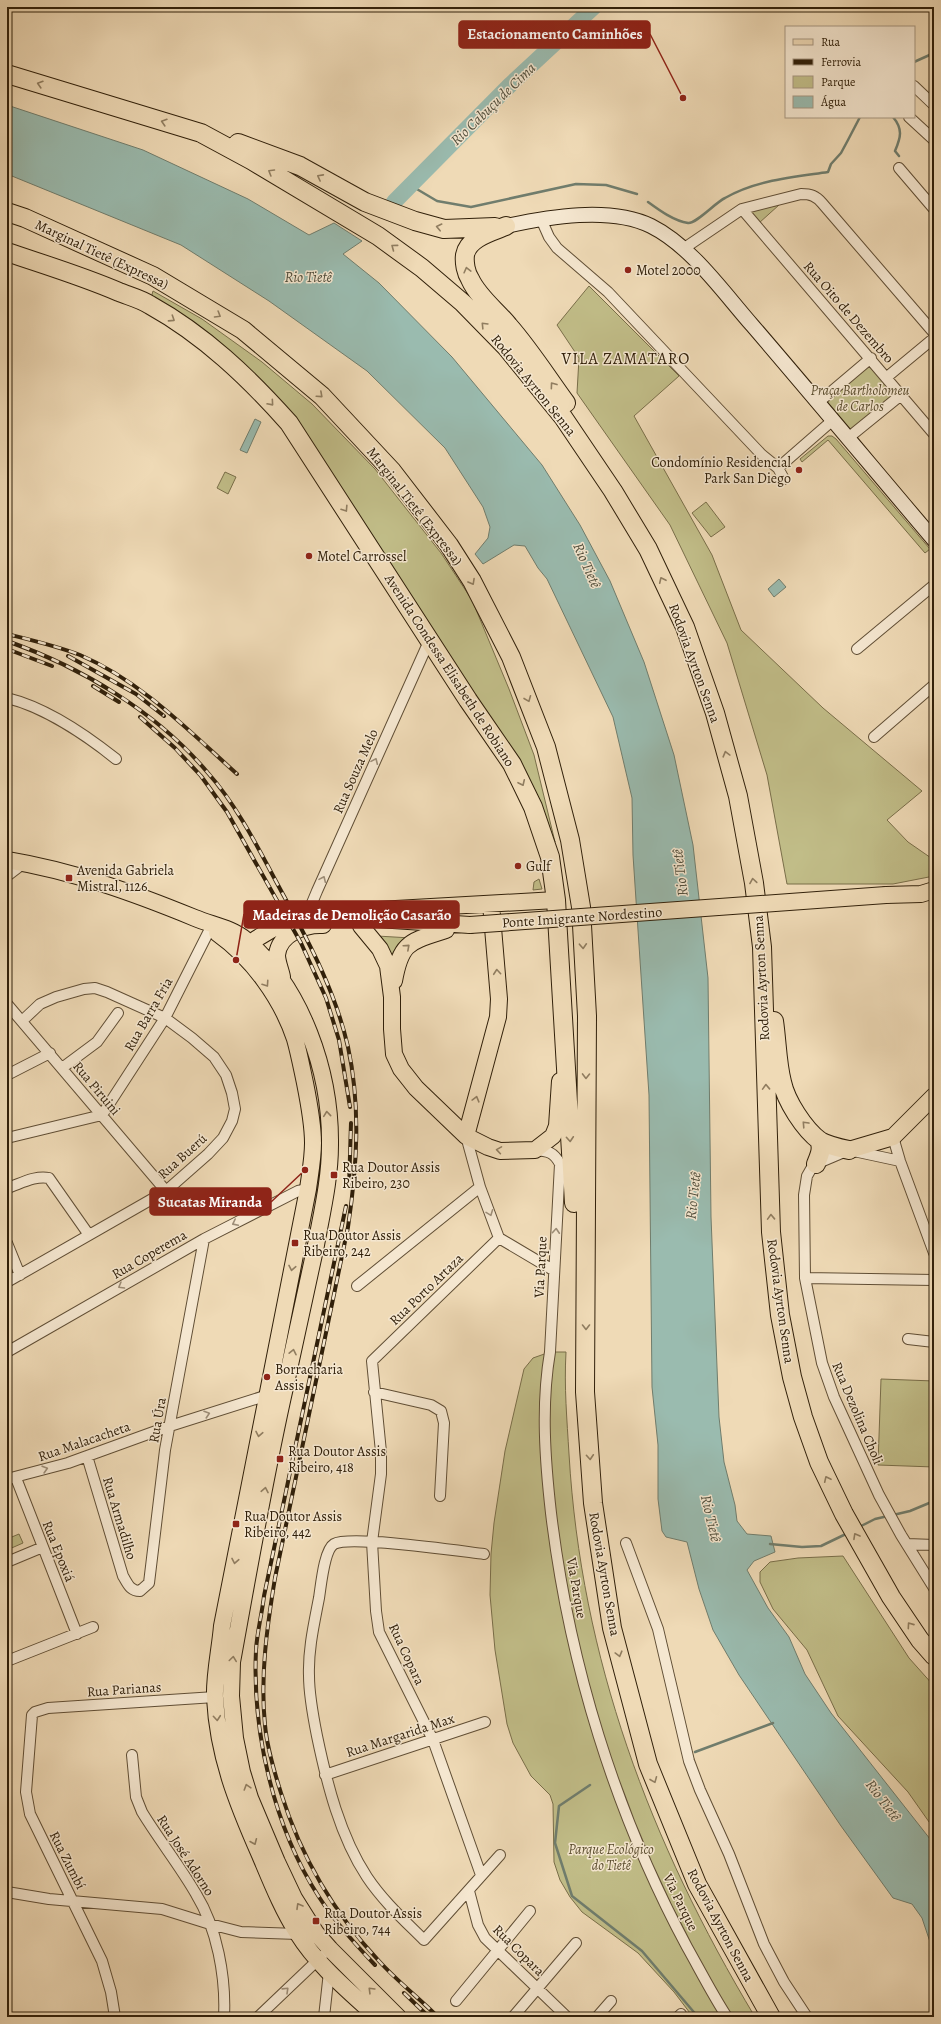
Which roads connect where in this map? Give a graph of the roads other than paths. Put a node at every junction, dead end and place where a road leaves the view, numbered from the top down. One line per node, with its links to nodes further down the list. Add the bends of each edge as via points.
1 (7, 74): 5 (highway, one-way to 1)
2 (915, 89): 3 (street)
3 (934, 105)
4 (910, 118): 6 (street)
5 (202, 133): 12 (highway, one-way to 5, via 444,229 415,221 365,202 300,166 250,147); 28 (highway, Rodovia Ayrton Senna, one-way to 5, via 558,411 506,347 457,298 378,236)
6 (934, 140)
7 (899, 168): 9 (street)
8 (742, 209): 14 (street); 17 (street, via 801,194 816,196); 19 (street, Rua Oito de Dezembro)
9 (934, 210)
10 (7, 212): 43 (highway, Marginal Tietê (Expressa), one-way to 43, via 153,276 243,330 322,396 392,471 449,545 472,581 511,657 546,747 570,840)
11 (541, 219): 12 (main road); 14 (main road, via 596,215 630,219 651,226); 26 (street, via 557,248 608,292 762,455)
12 (506, 226): 28 (highway, one-way to 12, via 610,474 568,406 510,327 470,280 465,256 468,248 474,241)
13 (7, 242): 16 (highway, via 95,274 130,291)
14 (683, 249): 22 (main road)
15 (7, 252): 16 (highway, Avenida Condessa Elisabeth de Robiano, via 85,278)
16 (149, 304): 31 (highway, Avenida Condessa Elisabeth de Robiano, one-way to 31, via 190,330 229,361 261,391 289,423)
17 (934, 333)
18 (934, 338): 20 (street)
19 (871, 358): 20 (street, Rua Oito de Dezembro); 22 (street)
20 (887, 377): 21 (street, Rua Oito de Dezembro)
21 (901, 396): 24 (street, Rua Oito de Dezembro); 25 (street)
22 (819, 402): 23 (main road)
23 (833, 420): 25 (main road); 26 (street)
24 (934, 434)
25 (848, 438): 29 (main road)
26 (778, 468): 27 (street)
27 (784, 479)
28 (613, 491): 52 (highway, Rodovia Ayrton Senna, one-way to 28, via 754,883 738,796 715,713 685,627 648,549)
29 (934, 540)
30 (934, 585): 32 (street)
31 (430, 639): 41 (highway, Avenida Condessa Elisabeth de Robiano, one-way to 41, via 512,764 533,807 550,857); 44 (street, Rua Souza Melo, one-way to 31, via 312,903)
32 (857, 649)
33 (934, 686): 35 (street)
34 (7, 698): 36 (street, via 30,705 64,724)
35 (874, 737)
36 (116, 759)
37 (7, 860): 38 (main road)
38 (24, 863): 39 (street); 46 (main road, via 114,887)
39 (7, 876)
40 (934, 890): 47 (main road, Ponte Imigrante Nordestino, bridge, via 921,894)
41 (556, 900): 42 (main road); 61 (highway, Avenida Condessa Elisabeth de Robiano)
42 (491, 904): 45 (main road, via 364,911); 66 (main road, one-way to 42, via 498,1017 499,999)
43 (581, 907): 92 (highway, Rodovia Ayrton Senna, one-way to 92, via 587,1016)
44 (312, 916): 45 (main road); 49 (main road, via 286,921)
45 (331, 916): 47 (main road)
46 (208, 924): 50 (main road); 53 (main road); 58 (street, Rua Barra Fria)
47 (470, 925): 51 (main road)
48 (361, 926): 51 (main road); 54 (main road, via 311,925 289,935 279,949 277,957); 55 (main road, via 385,956)
49 (274, 928): 50 (main road); 53 (main road, via 256,939)
50 (230, 930): 53 (main road, via 245,938)
51 (446, 930): 55 (main road, one-way to 51, via 398,960 403,950 411,943)
52 (762, 947): 69 (highway, one-way to 52, via 799,1118 788,1100 782,1082); 115 (highway, Rodovia Ayrton Senna, one-way to 52, via 891,1597 844,1514 819,1462 802,1417 792,1377 780,1315 771,1232)
53 (247, 949): 54 (main road, via 266,959); 70 (main road, one-way to 70, via 287,1019 295,1039 306,1091)
54 (284, 982): 71 (main road, one-way to 54, via 319,1062 308,1028)
55 (392, 996): 66 (main road, via 394,1054 401,1069 416,1088)
56 (7, 1004): 59 (street, Rua Piruini)
57 (118, 1012): 62 (street, via 97,1042)
58 (165, 1018): 59 (street, Rua Buerú, via 95,988 84,989 40,1004); 65 (street, Rua Barra Fria); 79 (street, Rua Buerú, via 214,1057 226,1075 235,1109 223,1138)
59 (22, 1021): 60 (street, Rua Piruini)
60 (50, 1054): 62 (street, Rua Piruini); 63 (street)
61 (565, 1058): 72 (main road, via 560,1074 557,1126 553,1136); 92 (highway, Avenida Condessa Elisabeth de Robiano, one-way to 92, via 578,1266)
62 (62, 1068): 65 (street, Rua Piruini)
63 (7, 1075)
64 (934, 1096): 67 (main road)
65 (102, 1115): 68 (street); 79 (street, Rua Piruini)
66 (466, 1136): 72 (main road, one-way to 66, via 500,1151); 76 (street)
67 (893, 1137): 73 (main road); 74 (street)
68 (7, 1138)
69 (819, 1140): 73 (highway); 75 (highway, via 822,1145)
70 (313, 1144): 71 (main road, via 320,1147); 78 (main road)
71 (330, 1145): 80 (main road)
72 (535, 1150): 86 (street, Via Parque, one-way to 72, via 560,1164 556,1156 550,1152)
73 (849, 1150): 74 (street); 75 (street)
74 (900, 1161): 85 (street)
75 (816, 1164): 88 (street, Rua Dezolina Choli, via 811,1168 806,1184)
76 (480, 1187): 82 (street, one-way to 82); 91 (street)
77 (7, 1188): 81 (street, via 30,1180 49,1178)
78 (308, 1189): 80 (main road, via 316,1189); 83 (street, Rua Coperema, one-way to 83, via 298,1191); 99 (main road, one-way to 99)
79 (166, 1191): 81 (street, Rua Buerú)
80 (326, 1195): 97 (main road, one-way to 80)
81 (89, 1235): 87 (street, Rua Buerú)
82 (499, 1238): 86 (street); 96 (street, Rua Porto Artaza)
83 (204, 1239): 95 (street, Rua Coperema, one-way to 95); 100 (street, Rua Úra)
84 (7, 1243): 87 (street)
85 (934, 1253)
86 (553, 1270): 148 (street, Via Parque, via 545,1441 554,1538 567,1617 585,1687 629,1821 663,1901)
87 (20, 1275): 90 (street, Rua Buerú)
88 (805, 1278): 89 (street); 106 (street, Rua Dezolina Choli, via 822,1363 834,1397 879,1496)
89 (934, 1280)
90 (7, 1282)
91 (357, 1286)
92 (586, 1288): 149 (highway, Rodovia Ayrton Senna, one-way to 149, via 585,1392 593,1503 612,1628 648,1764 682,1849 697,1884)
93 (908, 1339): 94 (street)
94 (934, 1342)
95 (7, 1352)
96 (372, 1361): 98 (street, Rua Copara)
97 (284, 1390): 99 (street, Rua Malacacheta); 132 (main road, one-way to 97, via 305,1918 294,1898 250,1798 235,1738 232,1703 232,1662)
98 (374, 1392): 103 (street, via 431,1405 441,1411 444,1423); 104 (street, Rua Copara, via 381,1474)
99 (267, 1395): 100 (street, Rua Malacacheta, one-way to 99); 117 (main road, one-way to 117, via 222,1626)
100 (170, 1426): 101 (street, Rua Malacacheta); 111 (street, Rua Úra, via 149,1583 140,1591)
101 (87, 1456): 102 (street, Rua Malacacheta, one-way to 101); 111 (street, Rua Armadilho, via 123,1576)
102 (11, 1478): 108 (street, Rua Epoxiá)
103 (440, 1496)
104 (372, 1542): 109 (street); 120 (street, Rua Copara, via 379,1632); 122 (street, via 338,1542 332,1545 326,1561 312,1632 309,1664 310,1702)
105 (626, 1543): 150 (street, via 658,1629 687,1754 697,1783 729,1854 764,1944 784,1982)
106 (907, 1544): 107 (street); 112 (street, Rua Dezolina Choli)
107 (934, 1545)
108 (43, 1547): 110 (street); 114 (street, Rua Epoxiá)
109 (484, 1554)
110 (7, 1562)
111 (130, 1587)
112 (934, 1588)
113 (93, 1627): 114 (street)
114 (77, 1634): 116 (street)
115 (934, 1656)
116 (7, 1661)
117 (215, 1697): 118 (street, Rua Parianas, via 48,1708); 130 (main road, one-way to 130, via 218,1732 236,1798 277,1894)
118 (35, 1712): 127 (street, Rua Zumbí, via 31,1720 27,1803 34,1825)
119 (485, 1722): 120 (street, Rua Margarida Max)
120 (433, 1740): 122 (street, Rua Margarida Max); 124 (street, Rua Copara)
121 (132, 1755): 129 (street, Rua José Adorno, via 136,1797 142,1812 197,1895)
122 (325, 1775): 125 (street, via 350,1845 367,1876 383,1899 424,1940)
123 (500, 1854): 124 (street)
124 (482, 1876): 125 (street)
125 (469, 1891): 133 (street, Rua Copara, via 478,1926 485,1938)
126 (7, 1892): 127 (street)
127 (73, 1901): 129 (street, via 162,1909); 139 (street, Rua Zumbí, via 102,1961)
128 (530, 1911): 133 (street)
129 (210, 1924): 130 (street, via 241,1932); 140 (street, Rua José Adorno, via 221,1966 225,1995)
130 (298, 1934): 134 (main road)
131 (576, 1943): 136 (street)
132 (330, 1949): 134 (street); 144 (main road, one-way to 132)
133 (498, 1951): 136 (street, Rua Copara); 137 (street)
134 (318, 1960): 135 (main road); 141 (street, one-way to 134)
135 (329, 1972): 142 (street); 143 (main road)
136 (538, 1988): 145 (street); 146 (street, Rua Copara)
137 (456, 2001)
138 (611, 2001): 147 (street)
139 (115, 2017)
140 (224, 2017)
141 (258, 2017)
142 (324, 2017)
143 (377, 2017)
144 (398, 2017)
145 (513, 2017)
146 (567, 2017)
147 (597, 2017)
148 (727, 2017)
149 (771, 2017)
150 (807, 2017)

